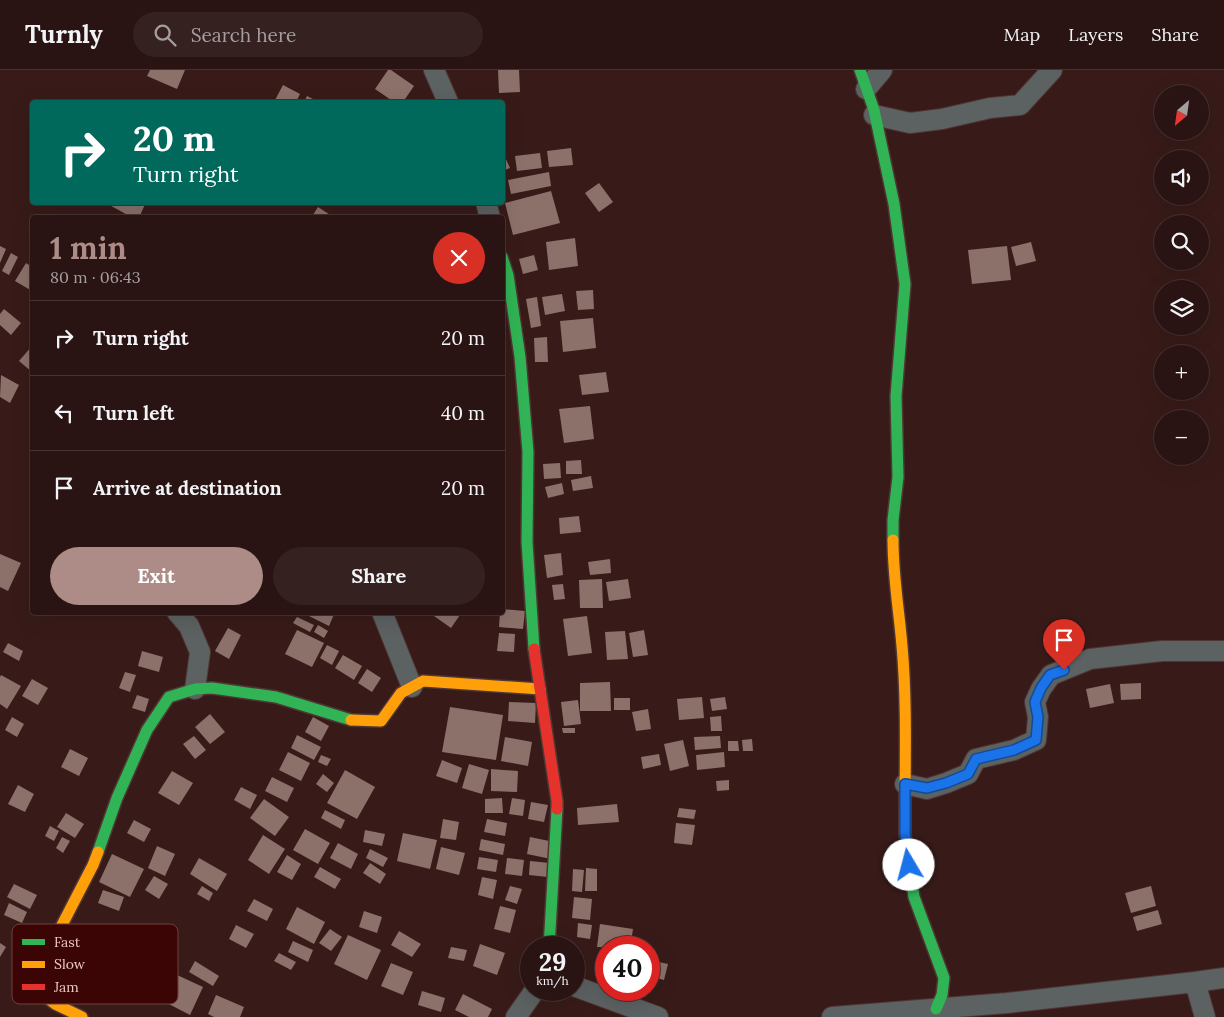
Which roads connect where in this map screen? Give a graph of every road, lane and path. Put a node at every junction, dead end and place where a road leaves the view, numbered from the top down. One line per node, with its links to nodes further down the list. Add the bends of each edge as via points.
1 (434, 70): 6 (street)
2 (860, 70): 5 (street)
3 (882, 70): 5 (street)
4 (1052, 70): 7 (street, via 1020,105 910,123)
5 (866, 89): 7 (street)
6 (447, 100)
7 (874, 115): 15 (street, via 894,204 904,284 896,396 898,477 893,520 893,572 902,646)
8 (505, 266): 14 (street, via 520,357 528,452 527,542 532,636)
9 (180, 615): 13 (street, via 189,626 200,652)
10 (383, 615): 12 (street)
11 (1224, 651): 15 (street, via 1162,651 1090,659 1050,675 1035,702 1038,717 1036,740 1014,750 976,759 968,774 946,783 927,788)
12 (412, 688): 13 (street, via 402,693 381,721 349,720 276,697 212,688); 14 (street, via 423,681)
13 (195, 689): 16 (street, via 169,697 147,730 116,798 93,865)
14 (540, 689): 17 (street, via 557,801)
15 (905, 784): 23 (street, via 905,832 914,897 944,978)
16 (63, 924)
17 (550, 936)
18 (1224, 978): 19 (street)
19 (1195, 982): 23 (street); 28 (street)
20 (585, 990): 26 (street)
21 (527, 1001): 25 (street)
22 (55, 1004): 24 (street)
23 (936, 1009): 27 (street)
24 (82, 1017)
25 (516, 1017)
26 (658, 1017)
27 (832, 1017)
28 (1205, 1017)

